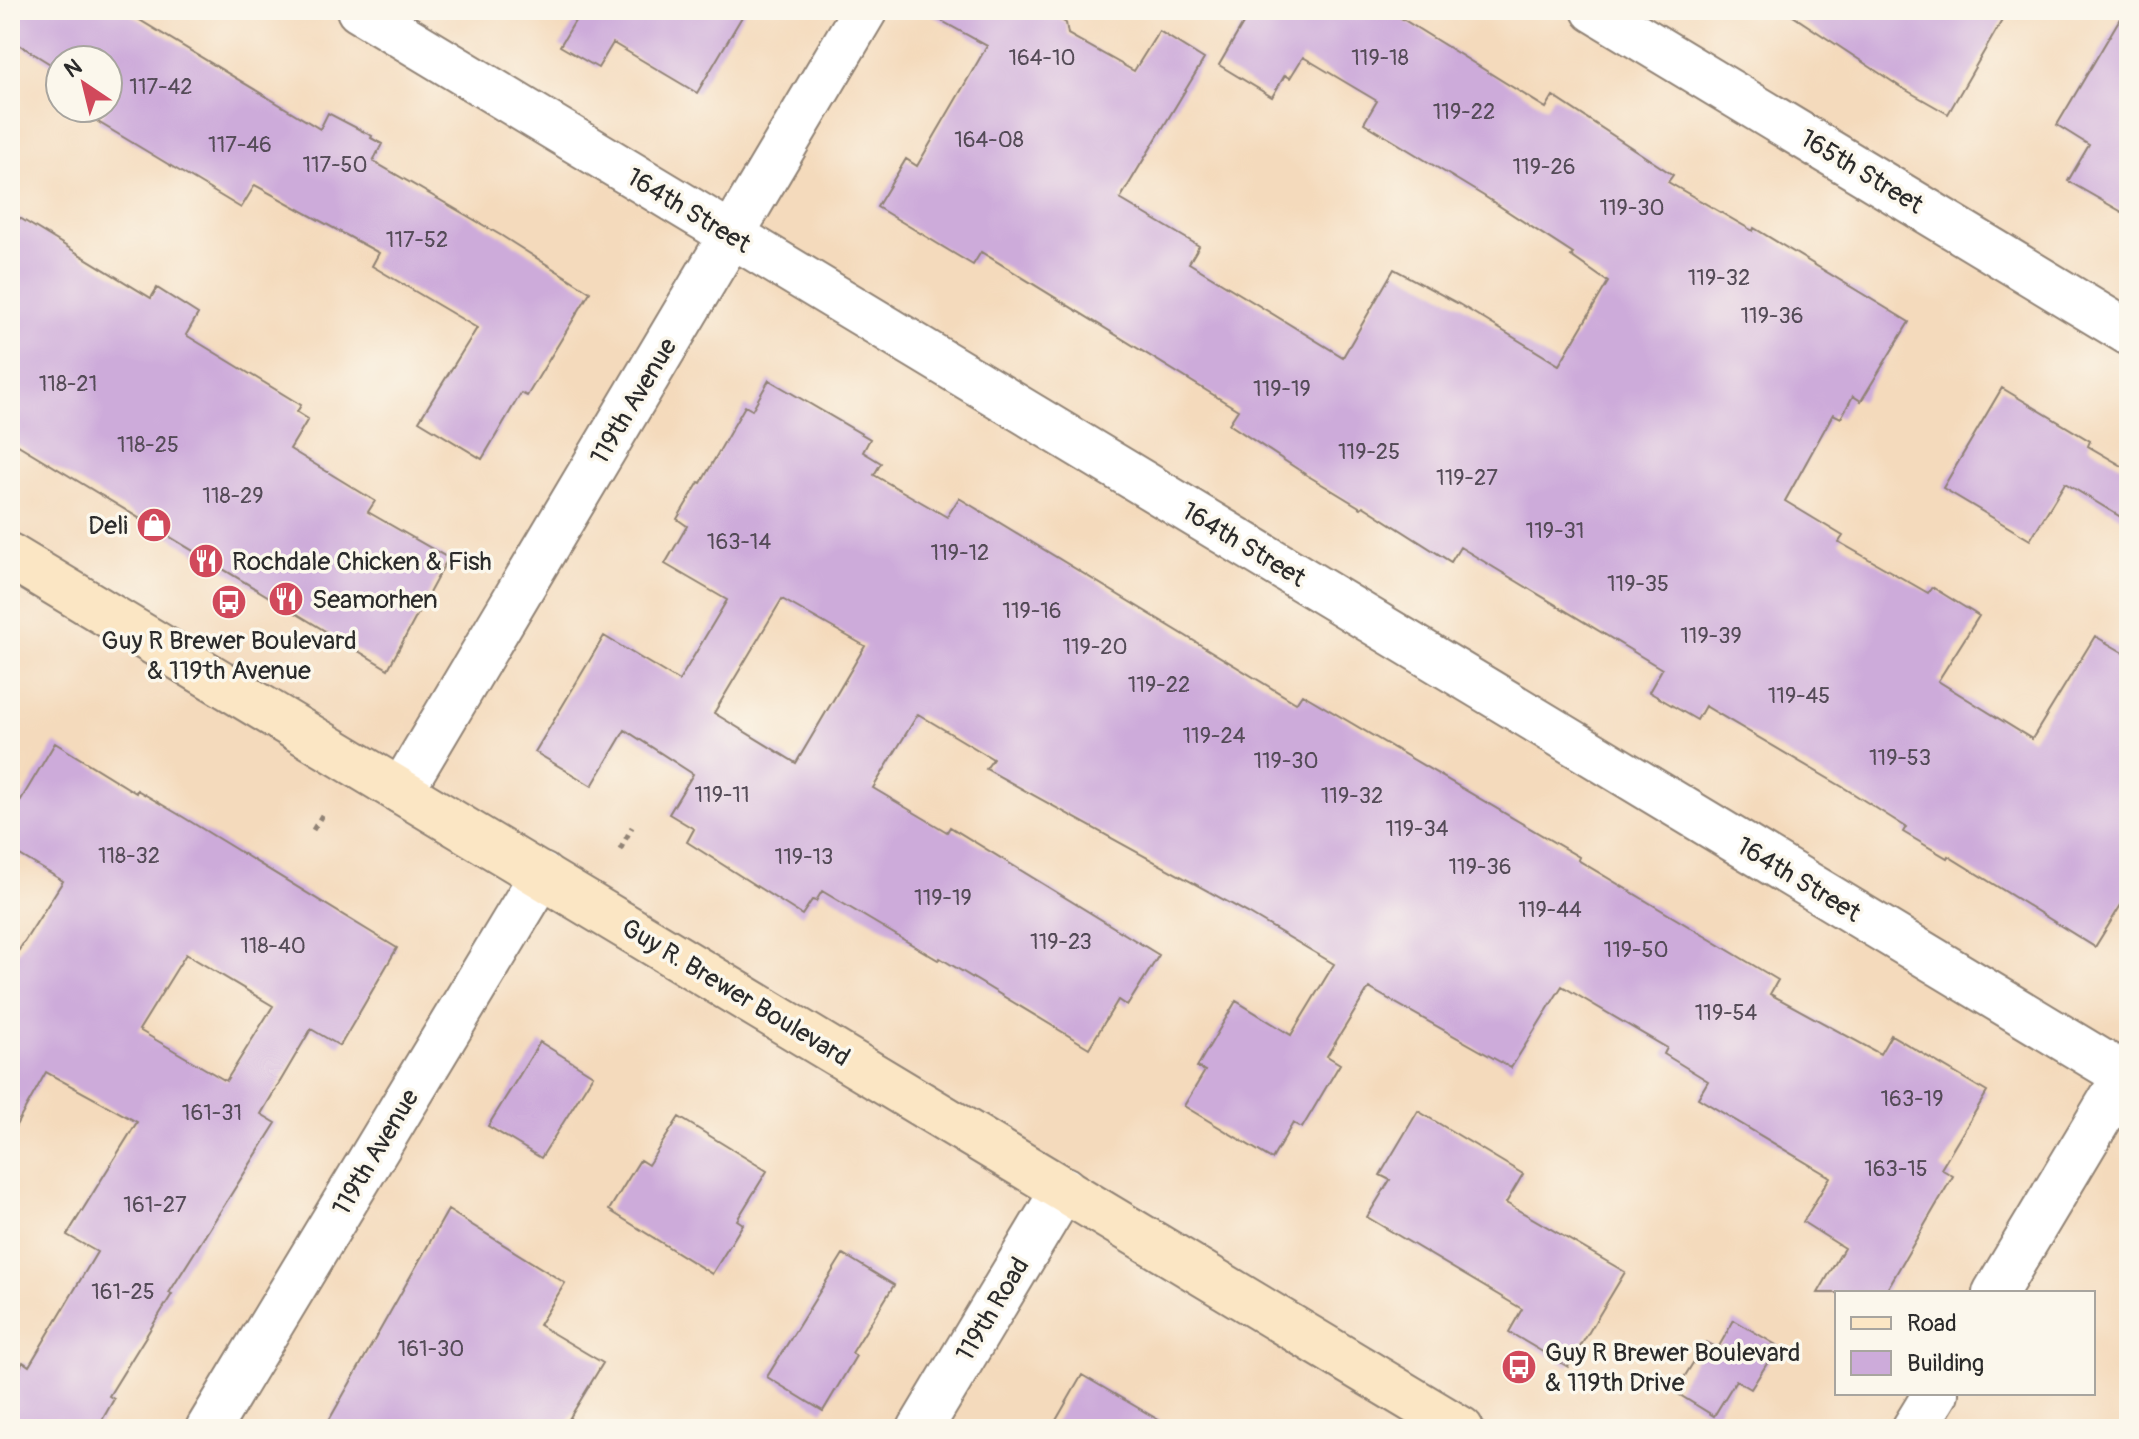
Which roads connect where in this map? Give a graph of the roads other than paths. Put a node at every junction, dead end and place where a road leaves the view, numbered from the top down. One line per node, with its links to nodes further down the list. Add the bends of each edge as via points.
1 (359, 10): 4 (street, 164th Street)
2 (865, 10): 4 (street, 119th Avenue)
3 (1594, 10): 5 (street, 165th Street)
4 (731, 235): 7 (street, 119th Avenue); 9 (street, 164th Street)
5 (2129, 333)
6 (11, 558): 7 (main road, Guy R. Brewer Boulevard)
7 (401, 791): 8 (main road, Guy R. Brewer Boulevard)
8 (542, 875): 10 (main road, Guy R. Brewer Boulevard); 13 (street, 119th Avenue)
9 (2128, 1074): 11 (street)
10 (1064, 1189): 14 (street, 119th Road); 15 (main road, Guy R. Brewer Boulevard)
11 (1996, 1291)
12 (1935, 1395): 16 (street)
13 (208, 1429)
14 (920, 1429)
15 (1461, 1429)
16 (1914, 1429)

